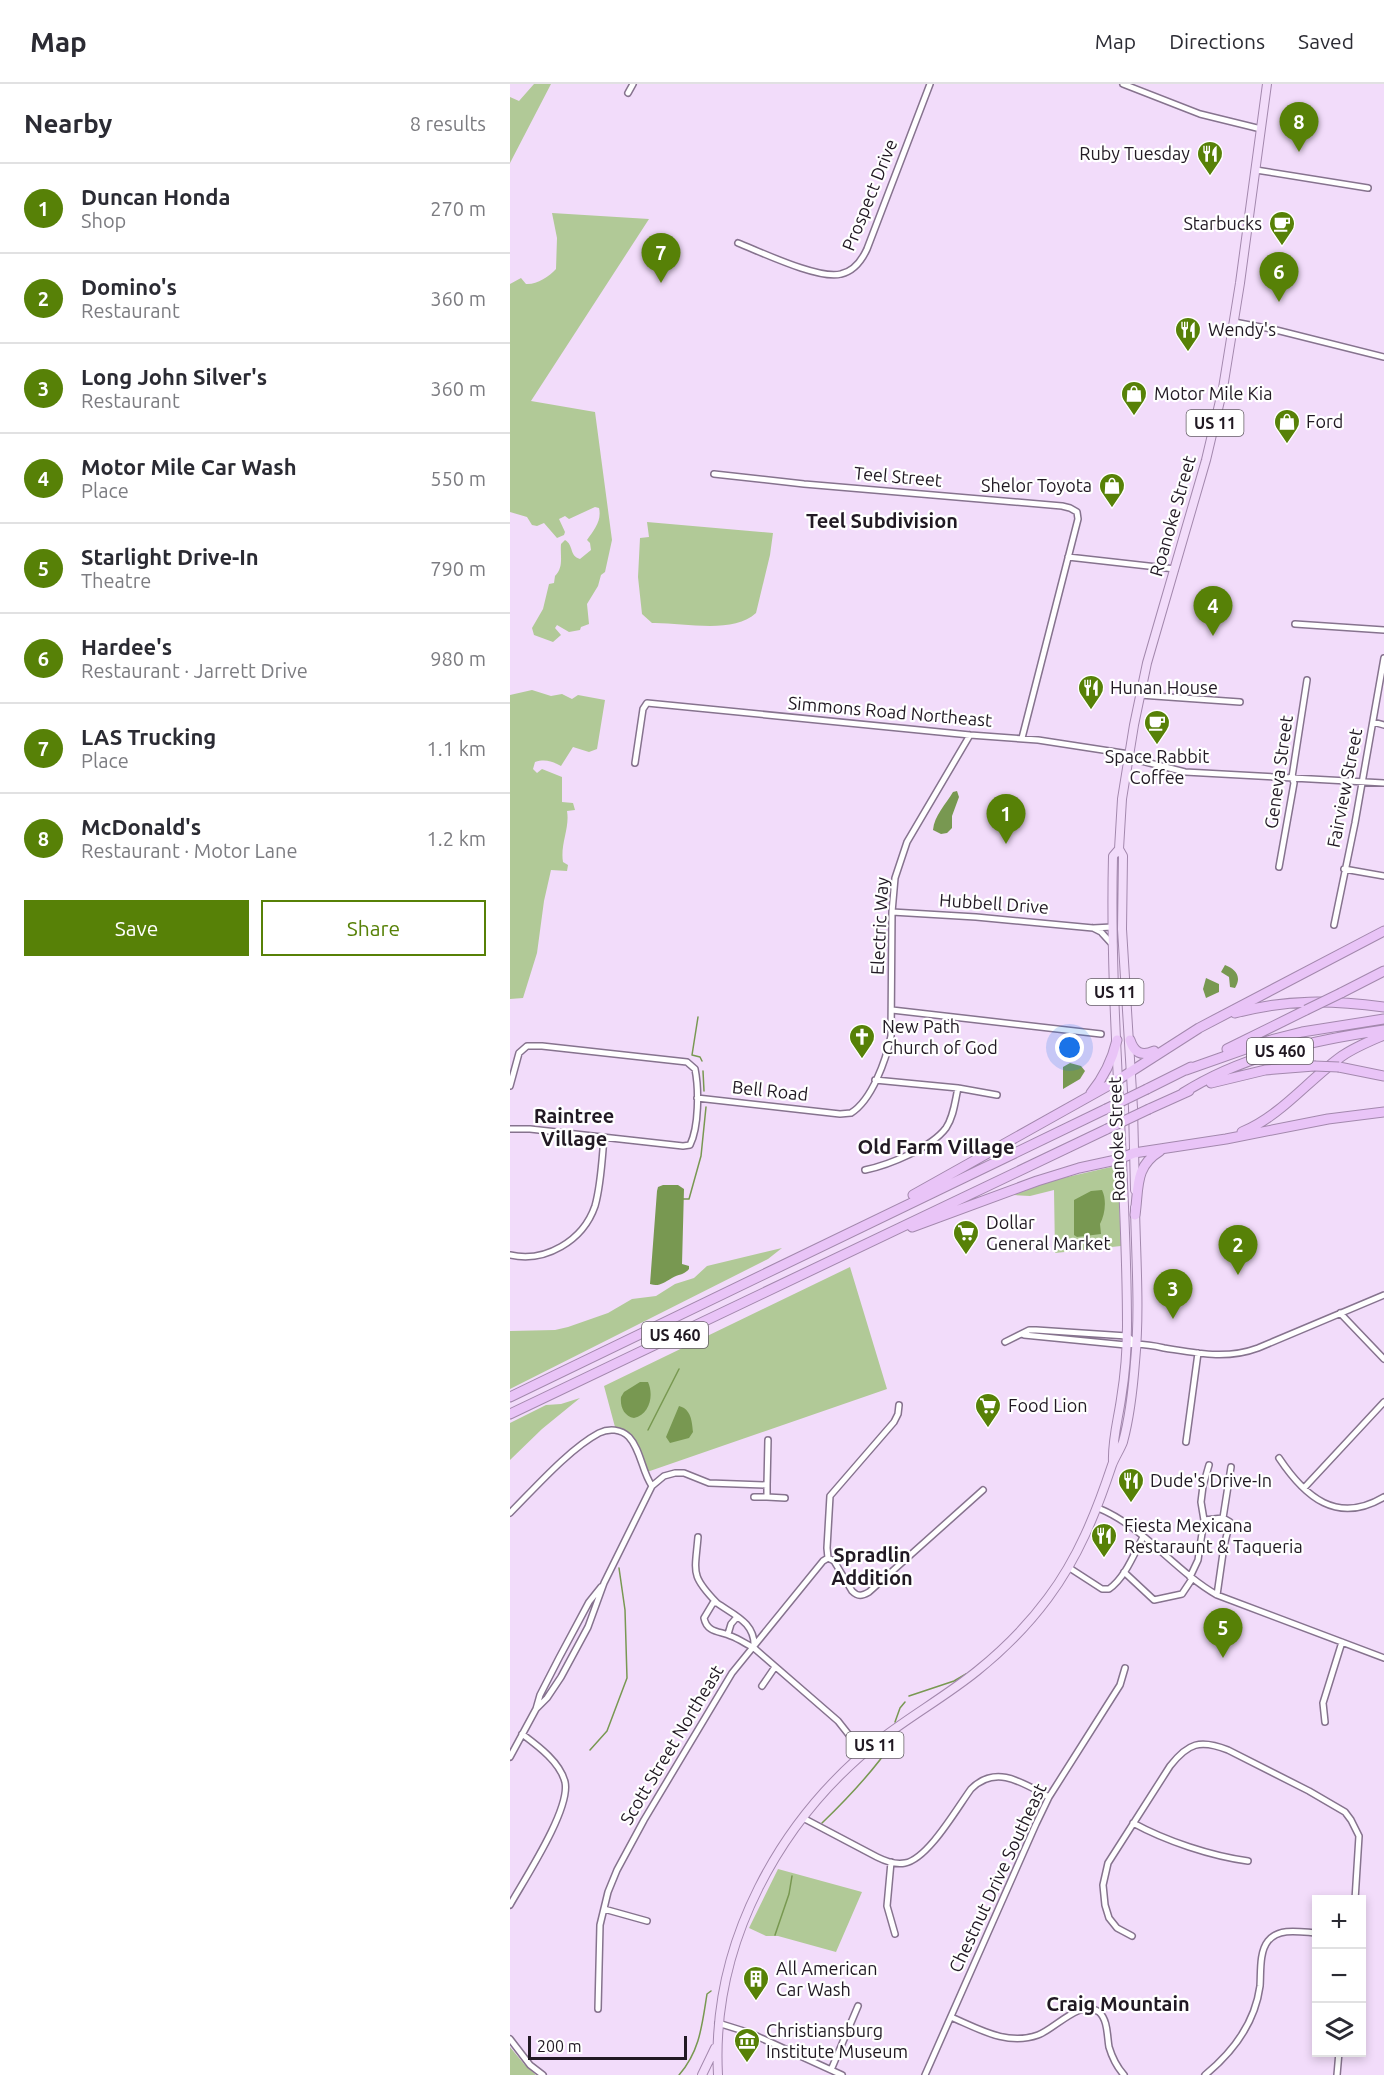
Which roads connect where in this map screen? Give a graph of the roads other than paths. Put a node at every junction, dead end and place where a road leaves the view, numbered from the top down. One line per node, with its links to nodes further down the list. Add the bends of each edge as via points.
1 (633, 84): 5 (street)
2 (930, 84): 9 (street, Prospect Drive, via 867,249 854,267 843,274 817,273)
3 (1123, 84): 6 (street, via 1200,114)
4 (1267, 84): 6 (main road, Roanoke Street / US 11)
5 (628, 93)
6 (1261, 129): 7 (main road, Roanoke Street / US 11)
7 (1256, 170): 8 (street); 10 (main road, Roanoke Street / US 11)
8 (1368, 188)
9 (738, 243)
10 (1234, 322): 11 (street); 14 (main road, Roanoke Street / US 11, via 1210,444)
11 (1384, 357)
12 (714, 474): 13 (street, Teel Street, via 1062,506 1077,512 1078,519)
13 (1068, 557): 14 (street); 25 (street)
14 (1175, 568): 20 (main road, Roanoke Street / US 11)
15 (1295, 624): 16 (street)
16 (1384, 630)
17 (1384, 658): 18 (street, Fairview Street)
18 (1383, 670): 22 (street, Fairview Street)
19 (1307, 680): 28 (street, Geneva Street)
20 (1140, 695): 21 (street); 26 (main road, Roanoke Street / US 11)
21 (1240, 702)
22 (1373, 722): 23 (street); 29 (street, Fairview Street)
23 (1384, 725)
24 (970, 735): 25 (street, Simmons Road Northeast); 27 (street, Simmons Road Northeast, via 647,703); 36 (street, Electric Way, via 907,842 895,878)
25 (1022, 738): 26 (street, Simmons Road Northeast)
26 (1129, 754): 28 (street, Simmons Road Northeast, via 1185,772); 31 (main road, Roanoke Street / US 11)
27 (635, 764)
28 (1292, 777): 29 (street, Simmons Road Northeast); 32 (street, Geneva Street)
29 (1362, 780): 30 (street, Simmons Road Northeast); 33 (street, Fairview Street)
30 (1384, 783)
31 (1119, 849): 35 (main road, Roanoke Street / US 11, via 1113,856); 40 (main road, Roanoke Street / US 11, via 1123,856)
32 (1279, 867)
33 (1344, 869): 34 (street); 37 (street, Fairview Street)
34 (1384, 876)
35 (1113, 883): 38 (main road, Roanoke Street / US 11); 40 (main road, via 1116,921)
36 (892, 912): 39 (street, Hubbell Drive); 46 (street, Electric Way)
37 (1334, 925)
38 (1112, 927): 39 (street, Hubbell Drive); 42 (main road, Roanoke Street / US 11); 44 (main road, via 1118,935 1120,970)
39 (1093, 928): 42 (street)
40 (1122, 929): 44 (main road, Roanoke Street / US 11)
41 (1384, 931): 47 (highway)
42 (1113, 944): 52 (main road, Roanoke Street / US 11)
43 (1384, 971): 56 (highway, US 460, bridge)
44 (1125, 981): 53 (main road, Roanoke Street / US 11)
45 (1384, 1007): 47 (highway, via 1295,1001)
46 (892, 1010): 50 (street); 59 (street, Electric Way, via 889,1045)
47 (1221, 1017): 54 (highway)
48 (1384, 1018): 56 (highway, US 460, via 1271,1040)
49 (1384, 1030): 62 (highway, US 460, via 1266,1055)
50 (1101, 1034)
51 (1384, 1035): 70 (highway, via 1345,1054 1278,1112)
52 (1117, 1040): 58 (main road, Roanoke Street / US 11); 65 (highway, via 1104,1076)
53 (1130, 1040): 54 (highway, via 1134,1050 1141,1054); 55 (main road, Roanoke Street / US 11)
54 (1167, 1047): 55 (highway)
55 (1131, 1070): 58 (highway); 72 (main road, Roanoke Street / US 11)
56 (1186, 1070): 76 (highway, US 460, bridge)
57 (1384, 1076): 62 (highway, bridge, via 1339,1067 1288,1067 1243,1074)
58 (1119, 1079): 65 (highway); 73 (main road, Roanoke Street / US 11)
59 (875, 1080): 61 (street); 67 (street, Electric Way, via 858,1109)
60 (510, 1086): 64 (street, via 519,1053 527,1046 542,1046 687,1062 695,1069)
61 (958, 1088): 63 (street); 74 (street, via 947,1126 937,1138 887,1164)
62 (1183, 1093): 78 (highway, US 460, bridge)
63 (997, 1095)
64 (697, 1098): 67 (street, Bell Road); 69 (street, via 690,1145)
65 (1087, 1098): 76 (highway)
66 (1384, 1112): 70 (highway)
67 (840, 1114)
68 (510, 1129): 69 (street)
69 (604, 1137): 77 (street, via 594,1207 587,1222 562,1247 544,1255)
70 (1226, 1139): 71 (highway)
71 (1162, 1150): 72 (highway); 75 (highway, via 1144,1164)
72 (1134, 1153): 73 (highway); 75 (main road, Roanoke Street / US 11)
73 (1122, 1158): 78 (highway, via 1037,1181); 81 (main road, Roanoke Street / US 11)
74 (865, 1170)
75 (1135, 1215): 83 (main road, Roanoke Street / US 11)
76 (837, 1238): 86 (highway, US 460)
77 (510, 1255)
78 (840, 1255): 89 (highway, US 460)
79 (1384, 1295): 80 (street)
80 (1341, 1313): 84 (street, via 1248,1352 1225,1356); 85 (street)
81 (1126, 1341): 82 (street, via 1029,1330); 83 (street); 93 (main road, Roanoke Street / US 11, via 1112,1443)
82 (1005, 1342)
83 (1136, 1343): 84 (street); 93 (main road, Roanoke Street / US 11, via 1126,1429)
84 (1198, 1353): 91 (street)
85 (1384, 1359)
86 (510, 1397)
87 (1384, 1402): 98 (street)
88 (898, 1405): 110 (street, via 894,1422 830,1496)
89 (510, 1414)
90 (768, 1440): 96 (street)
91 (1186, 1442)
92 (1279, 1458): 98 (street)
93 (1113, 1462): 104 (main road, Roanoke Street / US 11)
94 (1209, 1465): 107 (street, via 1201,1502)
95 (1230, 1467): 106 (street)
96 (767, 1485): 97 (street, via 709,1483 675,1473); 101 (street)
97 (652, 1486): 105 (street, via 628,1436 618,1430 606,1431 557,1467); 114 (street)
98 (1304, 1488): 102 (street, via 1327,1506 1340,1509)
99 (983, 1490): 110 (street, via 862,1596 855,1595 834,1561)
100 (754, 1497): 101 (street)
101 (767, 1497): 103 (street)
102 (1384, 1497)
103 (785, 1498)
104 (1098, 1508): 109 (street); 111 (main road, Roanoke Street / US 11)
105 (510, 1514)
106 (1223, 1518): 107 (street); 115 (street, via 1230,1522)
107 (1204, 1520): 113 (street)
108 (698, 1537): 116 (street, via 696,1578)
109 (1143, 1537): 112 (street); 113 (street)
110 (828, 1558): 122 (street, Scott Street Northeast)
111 (1068, 1568): 112 (street, via 1102,1589 1114,1586); 130 (main road, Roanoke Street / US 11, via 1039,1610 999,1653)
112 (1124, 1572): 113 (street, via 1154,1600 1182,1594)
113 (1191, 1578): 115 (street)
114 (603, 1583): 127 (street, via 559,1658); 127 (street, via 588,1627 556,1684)
115 (1217, 1595): 121 (street)
116 (717, 1603): 117 (street); 119 (street, via 709,1606 705,1622 713,1630)
117 (737, 1617): 118 (street); 119 (street)
118 (752, 1632): 120 (street); 122 (street)
119 (728, 1634): 120 (street)
120 (743, 1642): 122 (street)
121 (1342, 1642): 123 (street); 128 (street, via 1323,1703)
122 (754, 1648): 124 (street); 139 (street, Scott Street Northeast, via 715,1698 644,1820 617,1870)
123 (1384, 1658)
124 (775, 1667): 126 (street); 130 (street, via 838,1721)
125 (1125, 1668): 132 (street, Chestnut Drive Southeast, via 1120,1685)
126 (762, 1686)
127 (536, 1709): 129 (street)
128 (1325, 1722)
129 (522, 1734): 131 (street); 138 (street, via 561,1772 565,1796 560,1814)
130 (864, 1754): 133 (main road, Roanoke Street / US 11)
131 (510, 1757)
132 (1049, 1797): 136 (street, via 1000,1776 979,1781 923,1853 905,1863); 146 (street, Chestnut Drive Southeast)
133 (802, 1818): 136 (street); 147 (main road, Roanoke Street / US 11, via 749,1907 728,1965)
134 (1133, 1824): 135 (street, via 1170,1840); 137 (street, via 1180,1753 1201,1743 1215,1745 1345,1812 1359,1836); 143 (street, via 1108,1863 1103,1885 1109,1918)
135 (1248, 1861)
136 (891, 1862): 142 (street, via 887,1906)
137 (1355, 1895)
138 (510, 1905)
139 (604, 1909): 140 (street); 145 (street, Scott Street Northeast, via 598,1943)
140 (647, 1921)
141 (1312, 1933): 158 (street, via 1288,1931 1268,1941 1252,2016 1235,2046)
142 (895, 1934)
143 (1132, 1936)
144 (858, 2006): 151 (street)
145 (598, 2009)
146 (951, 2017): 156 (street, Chestnut Drive Southeast); 157 (street, via 992,2035 1016,2039 1046,2031 1082,2008 1090,2008 1099,2012 1104,2021 1113,2059)
147 (718, 2023): 149 (main road, Roanoke Street / US 11); 151 (street, via 750,2033)
148 (510, 2039): 152 (street)
149 (717, 2045): 153 (main road); 154 (main road, Roanoke Street / US 11)
150 (1339, 2057): 159 (street)
151 (831, 2070): 155 (street)
152 (543, 2075)
153 (702, 2075)
154 (718, 2075)
155 (842, 2075)
156 (925, 2075)
157 (1124, 2075)
158 (1205, 2075)
159 (1337, 2075)

